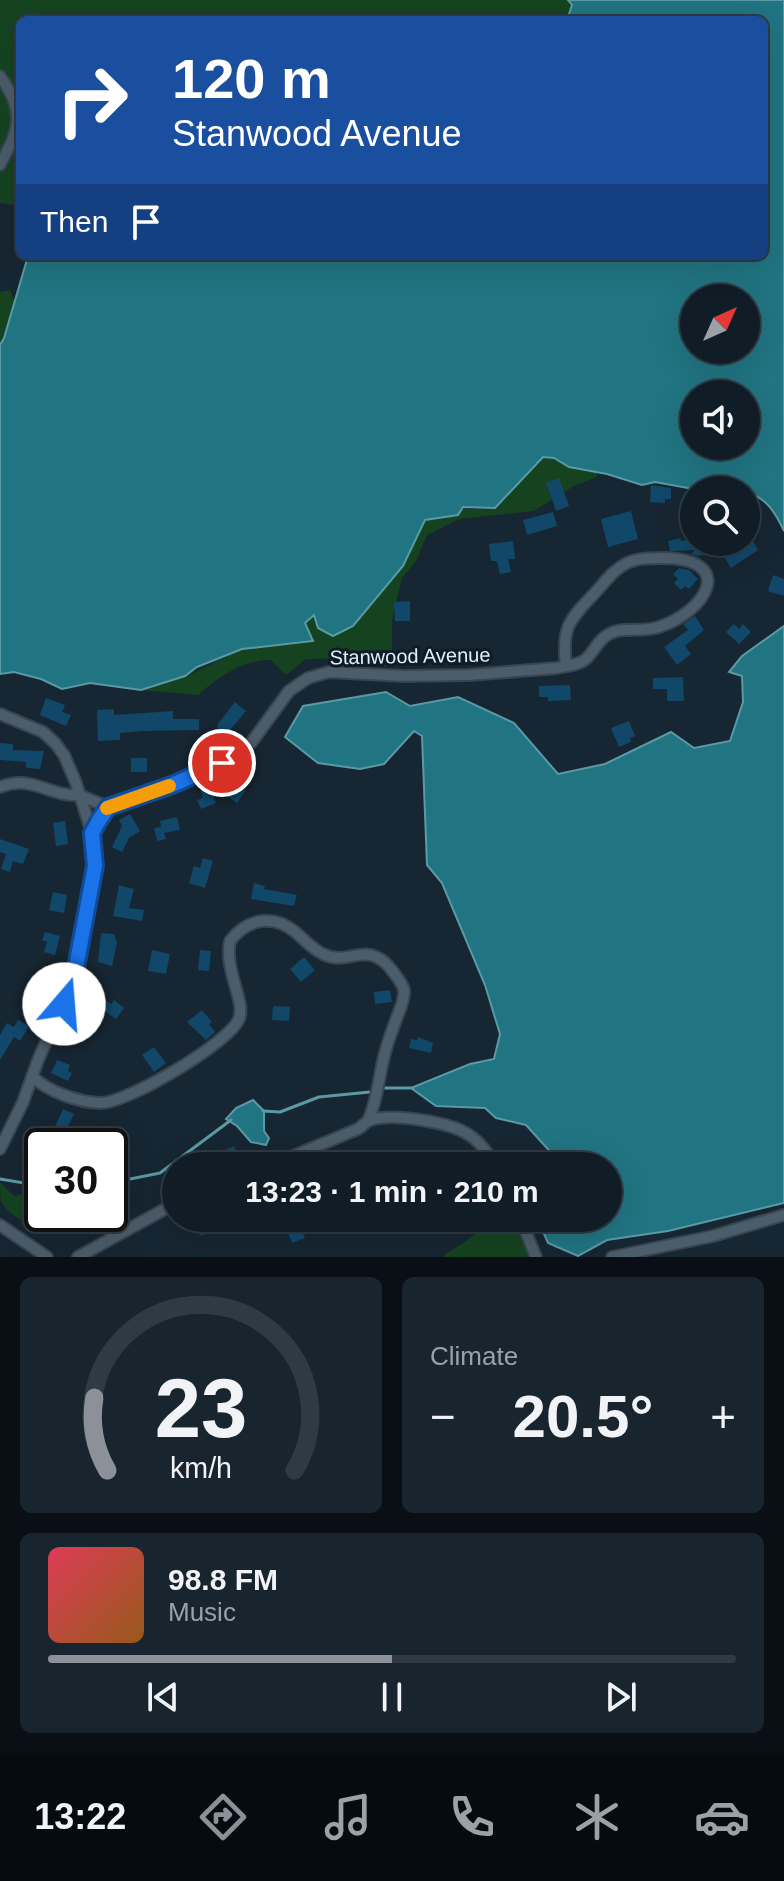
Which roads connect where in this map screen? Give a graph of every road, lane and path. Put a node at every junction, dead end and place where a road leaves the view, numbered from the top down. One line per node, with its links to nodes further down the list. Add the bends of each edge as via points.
1 (0, 76): 2 (street)
2 (16, 103)
3 (16, 124): 4 (street)
4 (0, 165)
5 (566, 666): 5 (street, via 586,658 606,635 661,626 683,614 702,599 708,577 684,558 627,563 570,619 564,641); 9 (street, Stanwood Avenue, via 468,675 329,672 308,678 289,691 236,756)
6 (0, 714): 8 (street, via 43,732 55,743)
7 (0, 787): 8 (street, via 15,781)
8 (79, 795): 9 (street); 10 (street)
9 (108, 807): 10 (street)
10 (92, 833): 11 (street, via 95,866 74,978)
11 (32, 1076): 12 (street, via 67,1097 99,1103 134,1095 192,1060 238,1023 241,1004 228,965 230,941 248,923 274,921 323,955 376,956 400,980 403,1001); 13 (street)
12 (368, 1121): 14 (street); 15 (street, via 446,1125 474,1138)
13 (0, 1149)
14 (303, 1152)
15 (485, 1152)
16 (162, 1211): 21 (street)
17 (784, 1215): 23 (street)
18 (0, 1225): 20 (street)
19 (526, 1232): 22 (street)
20 (47, 1257)
21 (78, 1257)
22 (536, 1257)
23 (612, 1257)

